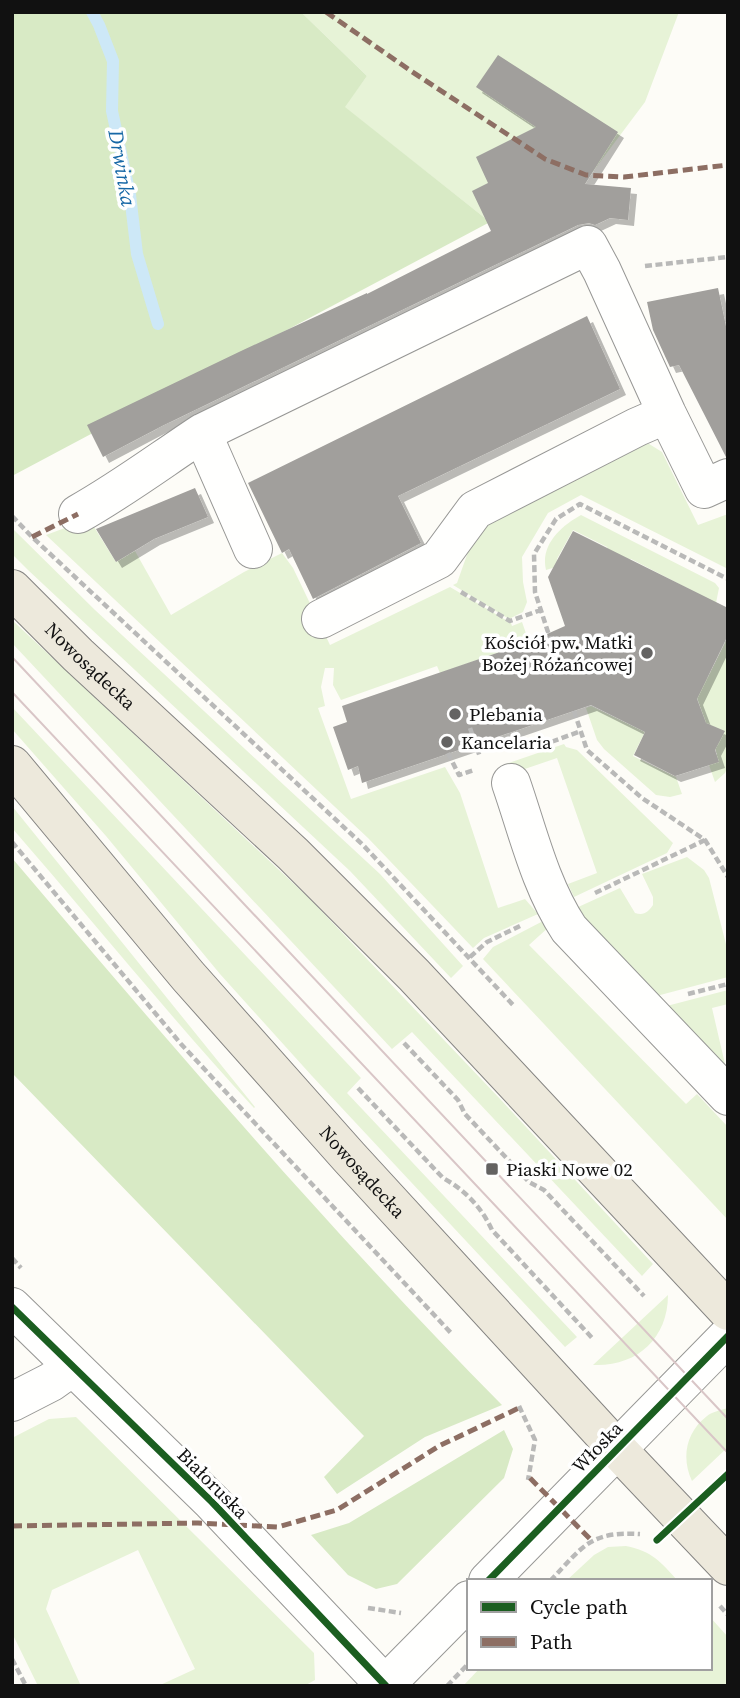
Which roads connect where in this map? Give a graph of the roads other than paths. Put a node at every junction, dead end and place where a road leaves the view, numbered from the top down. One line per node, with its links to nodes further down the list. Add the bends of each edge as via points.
1 (667, 414): 2 (street, via 588,245); 3 (street, via 704,489); 7 (street, via 475,510 439,559)
2 (202, 433): 4 (street); 5 (street)
3 (728, 478)
4 (78, 514)
5 (253, 549)
6 (12, 589): 12 (main road, Nowosądecka, via 414,975)
7 (321, 619)
8 (12, 765): 16 (main road, Nowosądecka, via 188,976)
9 (511, 783): 10 (street, via 548,891 563,919)
10 (728, 1097)
11 (12, 1307): 14 (street, Białoruska)
12 (728, 1311)
13 (728, 1336): 16 (street, Włoska)
14 (72, 1367): 15 (street); 20 (street, Białoruska, via 212,1502)
15 (12, 1402)
16 (617, 1449): 17 (main road, Nowosądecka); 18 (street, Włoska)
17 (728, 1566)
18 (490, 1579)
19 (467, 1602): 20 (street)
20 (385, 1685)

